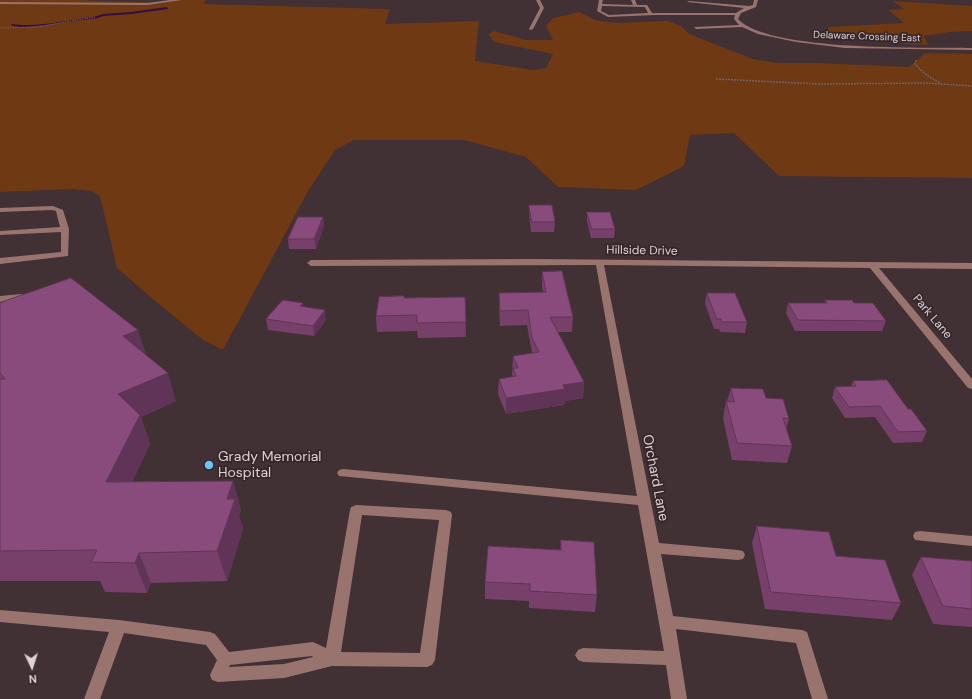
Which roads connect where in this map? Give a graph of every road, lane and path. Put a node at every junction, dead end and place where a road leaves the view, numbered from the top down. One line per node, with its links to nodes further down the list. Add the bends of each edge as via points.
1 (180, 0): 7 (street, via 147,4)
2 (538, 0): 16 (street, via 542,8)
3 (601, 0): 8 (street)
4 (633, 0): 10 (street)
5 (756, 0): 9 (street, via 755,6)
6 (689, 2): 9 (street)
7 (0, 3)
8 (599, 5): 10 (street); 11 (street, via 599,11 608,16)
9 (746, 5): 12 (street)
10 (636, 6): 11 (street, via 646,6)
11 (653, 14): 12 (street)
12 (737, 14): 14 (street, via 736,18)
13 (99, 16): 15 (path, via 37,27)
14 (742, 26): 17 (street); 18 (street, Delaware Crossing East, via 759,33 811,44)
15 (0, 28)
16 (531, 28)
17 (696, 28)
18 (904, 48): 19 (street, Delaware Crossing East); 21 (path, via 917,58 914,64 917,67 936,82)
19 (972, 49)
20 (716, 78): 21 (path, via 819,84)
21 (945, 84): 22 (path)
22 (972, 86)
23 (0, 210): 24 (street, via 53,208 59,210)
24 (65, 229): 25 (street); 26 (street, via 65,254)
25 (0, 233)
26 (0, 261)
27 (600, 262): 28 (street, Hillside Drive); 29 (street, Hillside Drive); 35 (street, Orchard Lane)
28 (311, 263)
29 (872, 265): 30 (street, Hillside Drive); 33 (street, Park Lane)
30 (972, 266)
31 (22, 297): 32 (street)
32 (0, 298)
33 (972, 386)
34 (343, 472): 35 (street)
35 (644, 501): 38 (street, Orchard Lane)
36 (920, 536): 37 (street)
37 (972, 541)
38 (652, 548): 39 (street); 41 (street, Orchard Lane)
39 (738, 555)
40 (0, 616): 42 (street)
41 (667, 622): 44 (street, Orchard Lane); 48 (street, via 802,637)
42 (119, 626): 45 (street, via 210,639 225,660 218,675 284,671); 46 (street)
43 (582, 655): 44 (street)
44 (673, 658): 47 (street, Orchard Lane)
45 (332, 659): 45 (street, via 427,660 446,516 356,510)
46 (92, 699)
47 (679, 699)
48 (820, 699)

